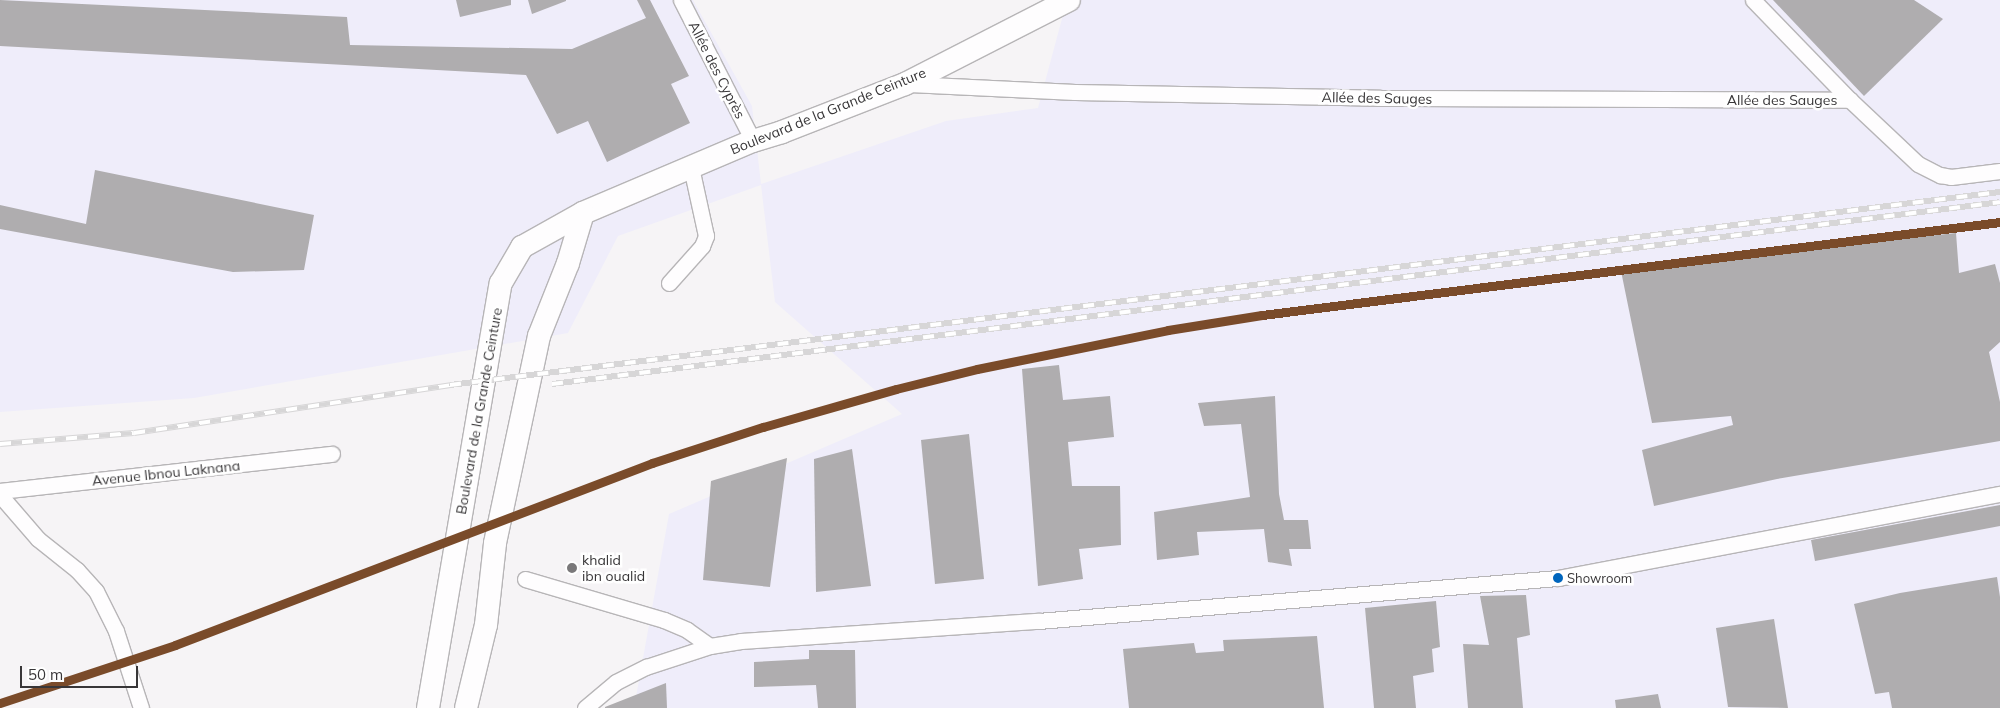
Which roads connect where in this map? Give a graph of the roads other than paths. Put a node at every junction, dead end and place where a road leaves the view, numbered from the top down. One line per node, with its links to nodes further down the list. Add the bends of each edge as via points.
1 (681, 0): 6 (street, Allée des Cyprès)
2 (1069, 0): 4 (main road, Boulevard de la Grande Ceinture)
3 (1753, 0): 5 (street)
4 (905, 84): 5 (street, Allée des Sauges, via 1075,92 1360,98); 6 (main road, Boulevard de la Grande Ceinture)
5 (1850, 100): 8 (street, via 1927,170 1951,177)
6 (753, 141): 7 (main road, Boulevard de la Grande Ceinture)
7 (691, 167): 9 (main road, Boulevard de la Grande Ceinture); 10 (street, via 706,236 702,246)
8 (2000, 171)
9 (582, 213): 17 (main road, Boulevard de la Grande Ceinture, via 522,247 501,283); 18 (main road, via 568,263 539,336 495,543 486,625)
10 (669, 283)
11 (332, 454): 12 (street, Avenue Ibnou Laknana)
12 (0, 493): 16 (street, Avenue Ibnou Laknana, via 38,539 77,570 96,591 116,631)
13 (2000, 494): 15 (street, via 1558,578 1038,621 741,641)
14 (525, 579): 15 (street, via 664,620 688,630)
15 (710, 646): 19 (street, via 638,671 616,682)
16 (141, 708)
17 (428, 708)
18 (466, 708)
19 (584, 708)

